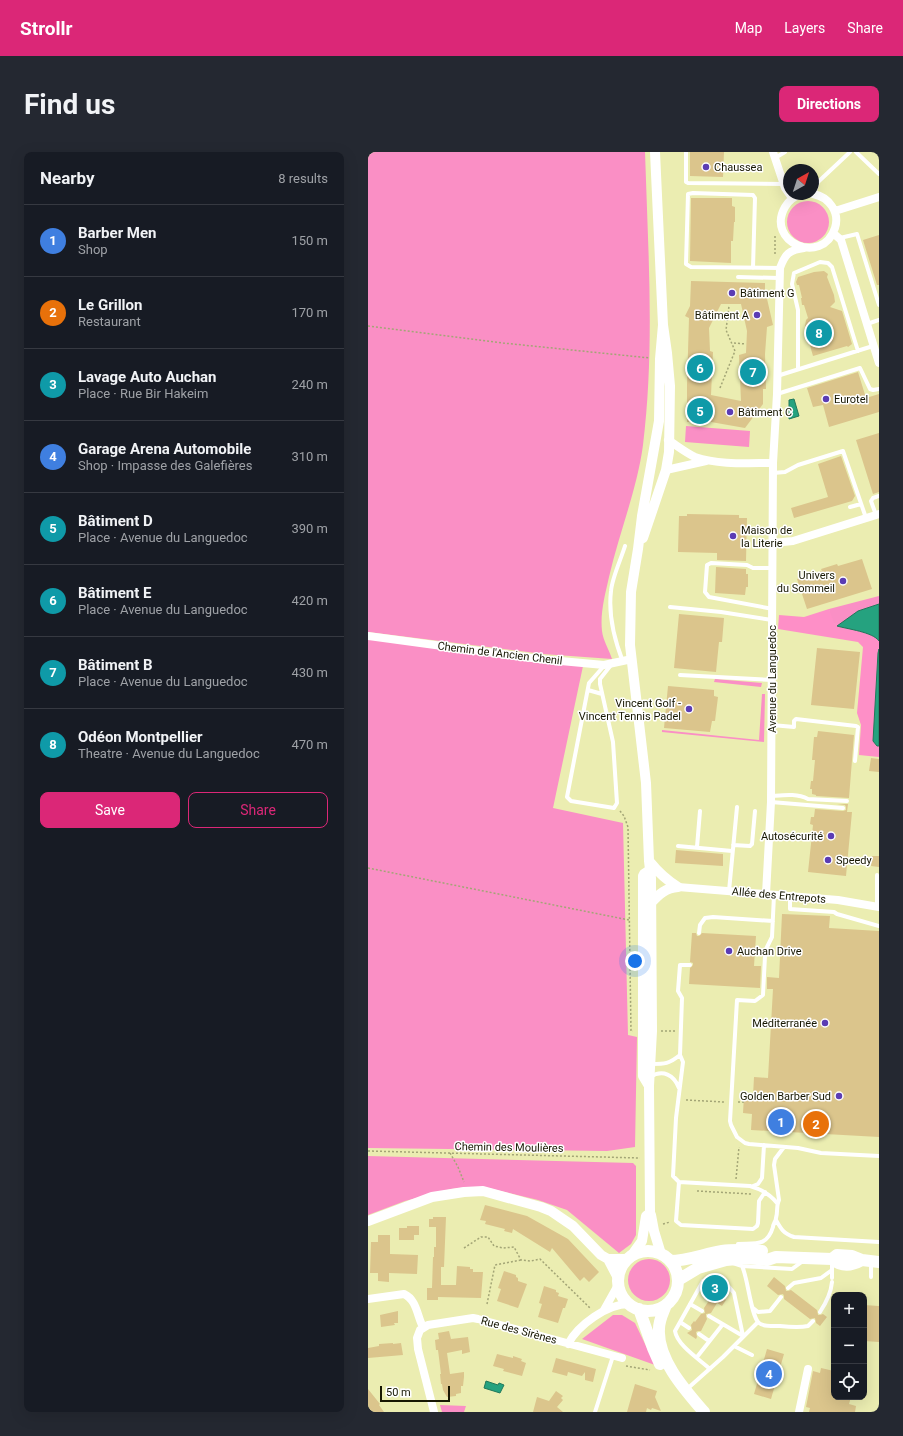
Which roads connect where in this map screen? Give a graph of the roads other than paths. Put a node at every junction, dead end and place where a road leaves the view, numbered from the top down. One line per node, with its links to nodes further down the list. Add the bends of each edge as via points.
1 (655, 152): 25 (street)
2 (686, 152): 10 (lane, via 688,183)
3 (785, 152): 6 (lane)
4 (850, 152): 9 (lane)
5 (856, 152): 7 (lane)
6 (774, 155): 8 (street)
7 (879, 173)
8 (783, 181)
9 (819, 181)
10 (783, 184)
11 (819, 196): 14 (street, via 826,200)
12 (879, 197): 14 (street)
13 (790, 200): 17 (street, via 783,210 782,226 789,240)
14 (835, 212): 15 (street, via 836,225)
15 (833, 233): 16 (street); 17 (street, Avenue du Languedoc, via 821,245)
16 (840, 238): 22 (lane, via 857,234); 24 (street)
17 (804, 248): 19 (street, Avenue du Languedoc, via 791,251 784,258)
18 (753, 268): 18 (lane, via 691,267 686,264 688,194 753,195); 19 (lane)
19 (780, 268): 21 (street, Avenue du Languedoc)
20 (738, 277): 21 (lane)
21 (779, 278): 30 (street, Avenue du Languedoc)
22 (879, 306)
23 (879, 320): 24 (lane)
24 (867, 324): 26 (street)
25 (663, 325): 32 (street); 34 (street, via 670,386)
26 (873, 346): 27 (lane); 28 (street)
27 (858, 351): 29 (lane); 29 (lane, via 832,268 828,263 820,262 792,275 798,310)
28 (879, 363)
29 (798, 370): 30 (lane)
30 (777, 376): 33 (street, Avenue du Languedoc)
31 (879, 389): 33 (lane, via 870,389 860,368)
32 (660, 390): 35 (street, via 664,406 661,440); 38 (street, via 658,434)
33 (777, 394): 37 (street, Avenue du Languedoc)
34 (668, 440): 35 (street); 36 (street, via 693,456); 39 (street)
35 (663, 453): 38 (street); 39 (street)
36 (709, 460): 37 (street); 39 (street)
37 (773, 463): 40 (street, Avenue du Languedoc)
38 (651, 468): 48 (street)
39 (666, 470): 48 (street)
40 (773, 473): 42 (lane, via 786,472 798,465 843,451); 46 (street, Avenue du Languedoc)
41 (879, 496): 44 (lane, via 872,498 871,501)
42 (861, 504): 43 (lane); 45 (lane)
43 (850, 507)
44 (877, 514): 45 (street)
45 (866, 518): 46 (street, via 793,541)
46 (773, 543): 49 (street, Avenue du Languedoc)
47 (625, 546): 54 (lane, via 611,591 611,624 615,641)
48 (638, 549): 54 (street, via 631,592)
49 (773, 568): 51 (street, Avenue du Languedoc); 51 (lane, via 710,563 707,565 705,592 709,597)
50 (670, 607): 52 (lane)
51 (773, 609): 52 (street, Avenue du Languedoc)
52 (772, 620): 57 (street, Avenue du Languedoc)
53 (368, 636): 55 (street, Chemin de l'Ancien Chenil, via 539,659)
54 (628, 661): 55 (street, Chemin de l'Ancien Chenil); 72 (street, via 646,782)
55 (608, 665): 58 (lane, via 590,681); 59 (lane, via 600,679)
56 (680, 675): 57 (lane)
57 (772, 680): 60 (street, Avenue du Languedoc)
58 (588, 690): 59 (lane); 59 (lane, via 567,797 571,801 614,808 617,802 613,742)
59 (602, 694)
60 (772, 725): 61 (lane, via 794,726 796,719 856,726 858,727); 62 (street, Avenue du Languedoc)
61 (855, 761)
62 (771, 799): 63 (lane, via 790,794 808,799); 65 (lane); 76 (street, Avenue du Languedoc)
63 (846, 801)
64 (737, 807): 68 (lane)
65 (843, 808)
66 (700, 811): 70 (lane)
67 (755, 812): 68 (lane, via 752,844)
68 (733, 845): 71 (lane)
69 (678, 846): 70 (lane)
70 (697, 847): 71 (lane)
71 (732, 851): 75 (lane)
72 (650, 870): 74 (street, via 659,874); 74 (street, via 663,886); 78 (street); 86 (street, via 643,876)
73 (877, 875): 79 (lane)
74 (674, 888): 75 (street, Allée des Entrepots); 78 (street, via 659,894)
75 (728, 891): 76 (street, Allée des Entrepots)
76 (770, 895): 77 (street, Allée des Entrepots); 80 (lane)
77 (790, 896): 79 (street, Allée des Entrepots); 81 (lane, via 790,909 834,912)
78 (651, 902): 85 (street)
79 (878, 907)
80 (773, 921): 82 (lane, via 705,918 700,924); 88 (lane, via 772,937 765,956 763,995 755,1001 737,1000 731,1102 731,1125 737,1137 745,1143)
81 (879, 926)
82 (699, 933)
83 (690, 965): 84 (lane, via 680,965)
84 (680, 1055): 85 (lane, via 666,1064); 87 (lane, via 683,1062)
85 (651, 1064): 86 (street)
86 (647, 1080): 87 (lane, via 658,1073 668,1074); 95 (street)
87 (679, 1088): 91 (lane, via 672,1176)
88 (764, 1145): 89 (lane); 92 (lane, via 762,1178 758,1184)
89 (784, 1147): 90 (lane, via 820,1153); 94 (lane, via 774,1164 779,1190)
90 (879, 1156)
91 (679, 1182): 92 (lane); 93 (lane, via 676,1221 681,1225 753,1229 758,1223 759,1201)
92 (750, 1186): 93 (lane)
93 (765, 1192): 94 (lane)
94 (777, 1203): 96 (lane)
95 (650, 1213): 100 (street, via 646,1216 642,1242); 102 (street, via 654,1231)
96 (776, 1220): 98 (lane, via 785,1234 794,1237); 99 (lane, via 770,1235 763,1242 735,1244)
97 (368, 1221): 104 (street, via 432,1197 483,1192 551,1211 573,1226 595,1250)
98 (879, 1242)
99 (723, 1251): 101 (main road, via 766,1251); 102 (main road, via 679,1261)
100 (630, 1257): 102 (main road, via 647,1251); 104 (street); 111 (main road, via 623,1264)
101 (776, 1257): 103 (main road); 106 (main road, via 767,1260 726,1260)
102 (666, 1258): 110 (main road, via 677,1273)
103 (806, 1258): 107 (main road); 108 (lane, via 792,1269)
104 (608, 1259): 111 (street)
105 (870, 1261): 107 (main road, via 852,1265); 109 (lane)
106 (717, 1263): 108 (lane); 110 (main road, via 698,1268)
107 (832, 1265): 112 (lane, via 821,1278 794,1283); 121 (lane, via 831,1289)
108 (742, 1266): 118 (lane)
109 (871, 1277)
110 (678, 1280): 116 (main road, via 676,1290)
111 (618, 1282): 117 (main road, via 624,1299); 119 (street, Rue des Sirènes)
112 (788, 1288)
113 (781, 1297): 118 (lane, via 770,1311 758,1312)
114 (368, 1299): 127 (street, via 404,1294 408,1296)
115 (690, 1304): 120 (lane); 124 (lane); 130 (lane, via 703,1281 712,1278 716,1280 734,1293)
116 (666, 1305): 117 (main road, via 648,1311); 140 (main road, via 660,1320 660,1339 665,1357)
117 (634, 1307): 119 (street, Rue des Sirènes, via 623,1304); 143 (main road, via 666,1376)
118 (752, 1308): 125 (lane)
119 (604, 1310): 132 (street, Rue des Sirènes, via 573,1335)
120 (702, 1311)
121 (820, 1312)
122 (709, 1316): 126 (lane)
123 (813, 1320): 125 (lane, via 808,1326 796,1327 764,1325)
124 (680, 1322): 128 (lane); 136 (lane, via 675,1331 676,1336 680,1343)
125 (758, 1322): 130 (lane)
126 (723, 1324): 130 (lane); 131 (lane)
127 (423, 1327): 132 (street, Rue des Sirènes, via 474,1318); 141 (street, via 417,1338 418,1349)
128 (689, 1328)
129 (699, 1334): 131 (lane)
130 (743, 1336): 133 (lane)
131 (710, 1341): 136 (lane)
132 (568, 1344): 135 (street, Rue des Sirènes)
133 (734, 1346): 134 (lane); 139 (lane)
134 (752, 1355)
135 (613, 1356): 137 (street, Rue des Sirènes); 142 (lane)
136 (697, 1357): 139 (lane)
137 (622, 1358)
138 (808, 1368): 145 (street)
139 (710, 1369): 140 (lane)
140 (685, 1390): 144 (main road)
141 (434, 1412)
142 (595, 1412)
143 (695, 1412)
144 (704, 1412)
145 (799, 1412)

